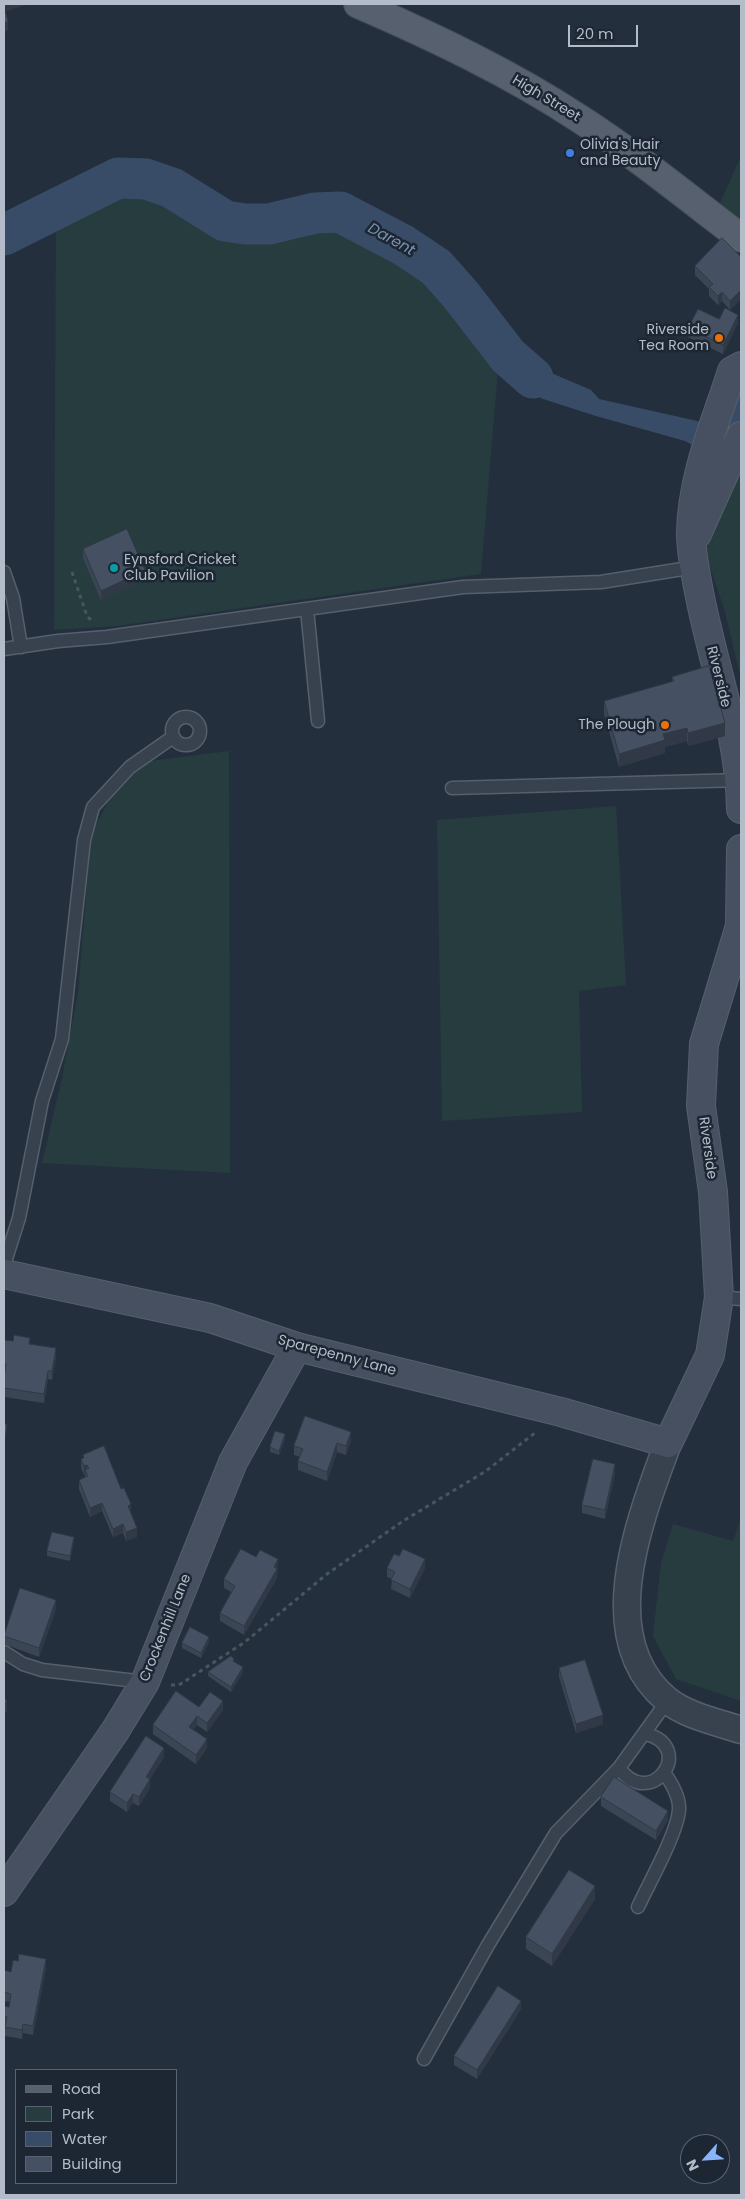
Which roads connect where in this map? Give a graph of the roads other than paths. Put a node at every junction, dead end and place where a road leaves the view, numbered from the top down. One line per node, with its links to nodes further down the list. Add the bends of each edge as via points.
1 (358, 4): 2 (main road, High Street, via 486,63 580,119)
2 (741, 238)
3 (737, 368): 5 (street, Riverside, via 703,458 694,493)
4 (741, 436): 5 (street)
5 (693, 556): 7 (lane, via 601,582 463,587); 12 (street, Riverside, via 708,639)
6 (4, 572): 8 (lane, via 13,598)
7 (307, 609): 8 (lane); 10 (lane)
8 (21, 647): 9 (lane)
9 (4, 650)
10 (318, 721)
11 (173, 737): 16 (lane, via 130,766 93,807 84,840 62,1039 42,1100 19,1218)
12 (741, 780): 13 (lane); 14 (street, Riverside)
13 (452, 788)
14 (741, 809)
15 (741, 849): 18 (street, Riverside, via 740,926 704,1044 701,1106)
16 (4, 1266)
17 (4, 1274): 19 (street, Sparepenny Lane, via 210,1318)
18 (730, 1298): 20 (street, Riverside, via 710,1355)
19 (296, 1347): 20 (street, Sparepenny Lane, via 561,1412); 22 (street, Crockenhill Lane, via 234,1462)
20 (668, 1443): 23 (street, via 639,1531 626,1601 632,1652 651,1684)
21 (4, 1652): 22 (lane, via 42,1670)
22 (146, 1680): 28 (street, Crockenhill Lane, via 115,1731)
23 (668, 1700): 24 (street, via 682,1709); 25 (lane)
24 (741, 1730)
25 (646, 1734): 26 (lane); 27 (lane, via 664,1743 668,1751 669,1763)
26 (619, 1768): 27 (lane, via 624,1776 643,1784 654,1782); 30 (lane, via 556,1833)
27 (665, 1774): 29 (lane, via 677,1794 679,1809 675,1826)
28 (4, 1891)
29 (638, 1907)
30 (424, 2059)

